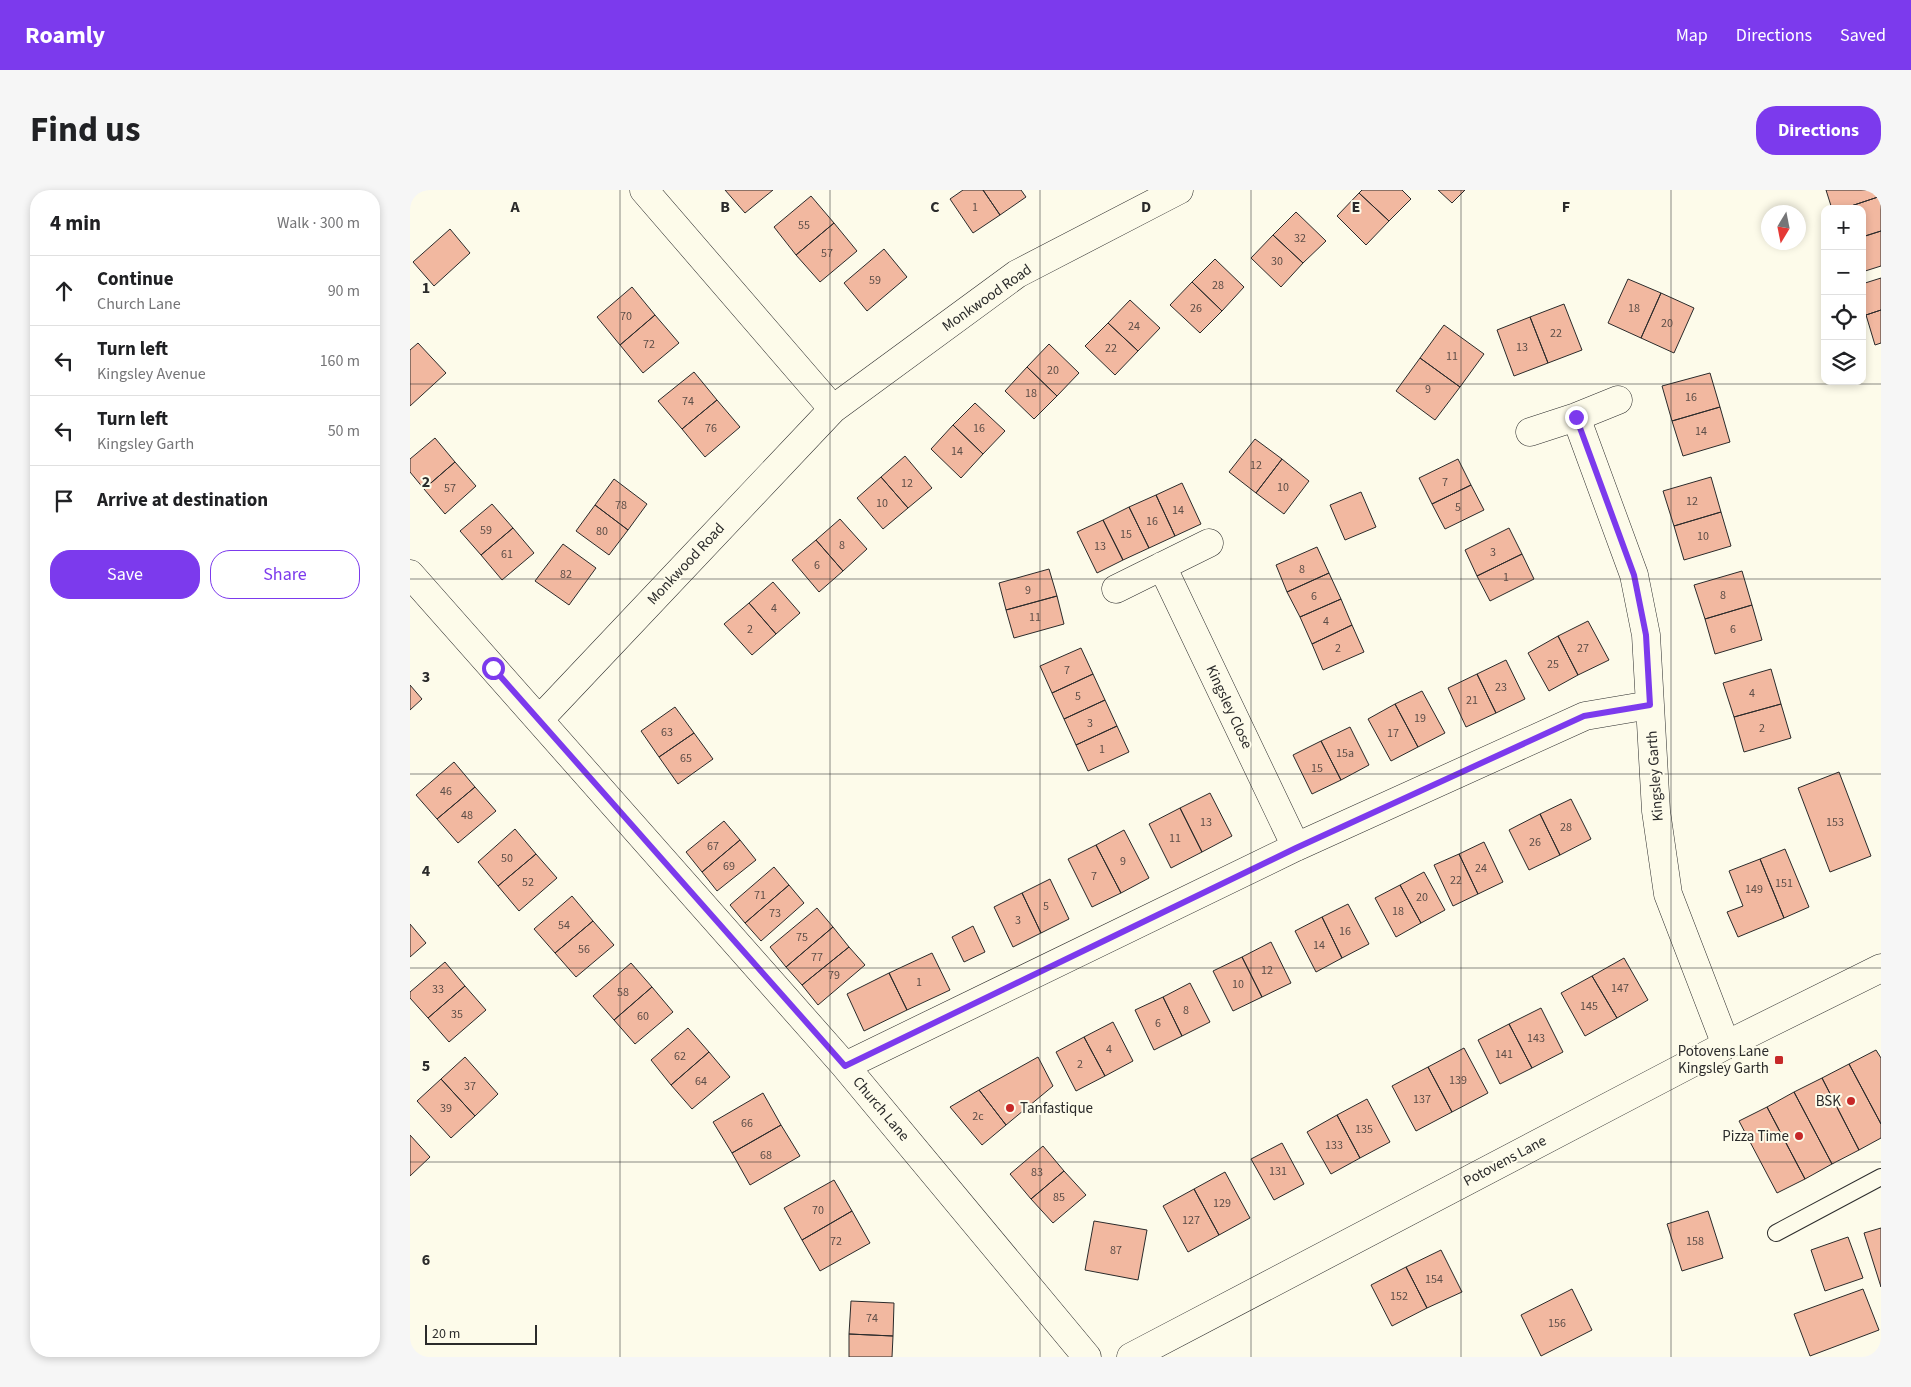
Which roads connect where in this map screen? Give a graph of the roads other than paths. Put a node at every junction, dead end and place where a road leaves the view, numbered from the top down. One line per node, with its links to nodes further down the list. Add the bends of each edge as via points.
1 (644, 190): 4 (street)
2 (1180, 190): 4 (street, Monkwood Road, via 1017,274)
3 (1618, 400): 5 (street)
4 (833, 409): 12 (street, Monkwood Road)
5 (1576, 417): 6 (street); 11 (street, Kingsley Garth, via 1634,575 1646,635)
6 (1530, 432)
7 (1209, 543): 8 (street)
8 (1162, 566): 10 (street); 13 (street, Kingsley Close)
9 (410, 574): 12 (street, Church Lane)
10 (1116, 589)
11 (1650, 705): 13 (street, via 1584,716); 15 (street, Kingsley Garth, via 1656,811 1668,894)
12 (539, 720): 16 (street, Church Lane)
13 (1296, 848): 16 (street)
14 (1881, 968): 15 (street, Potovens Lane)
15 (1726, 1045): 20 (street, Potovens Lane)
16 (845, 1066): 19 (street, Church Lane)
17 (1881, 1177): 18 (lane)
18 (1776, 1233)
19 (1088, 1357)
20 (1131, 1357)

